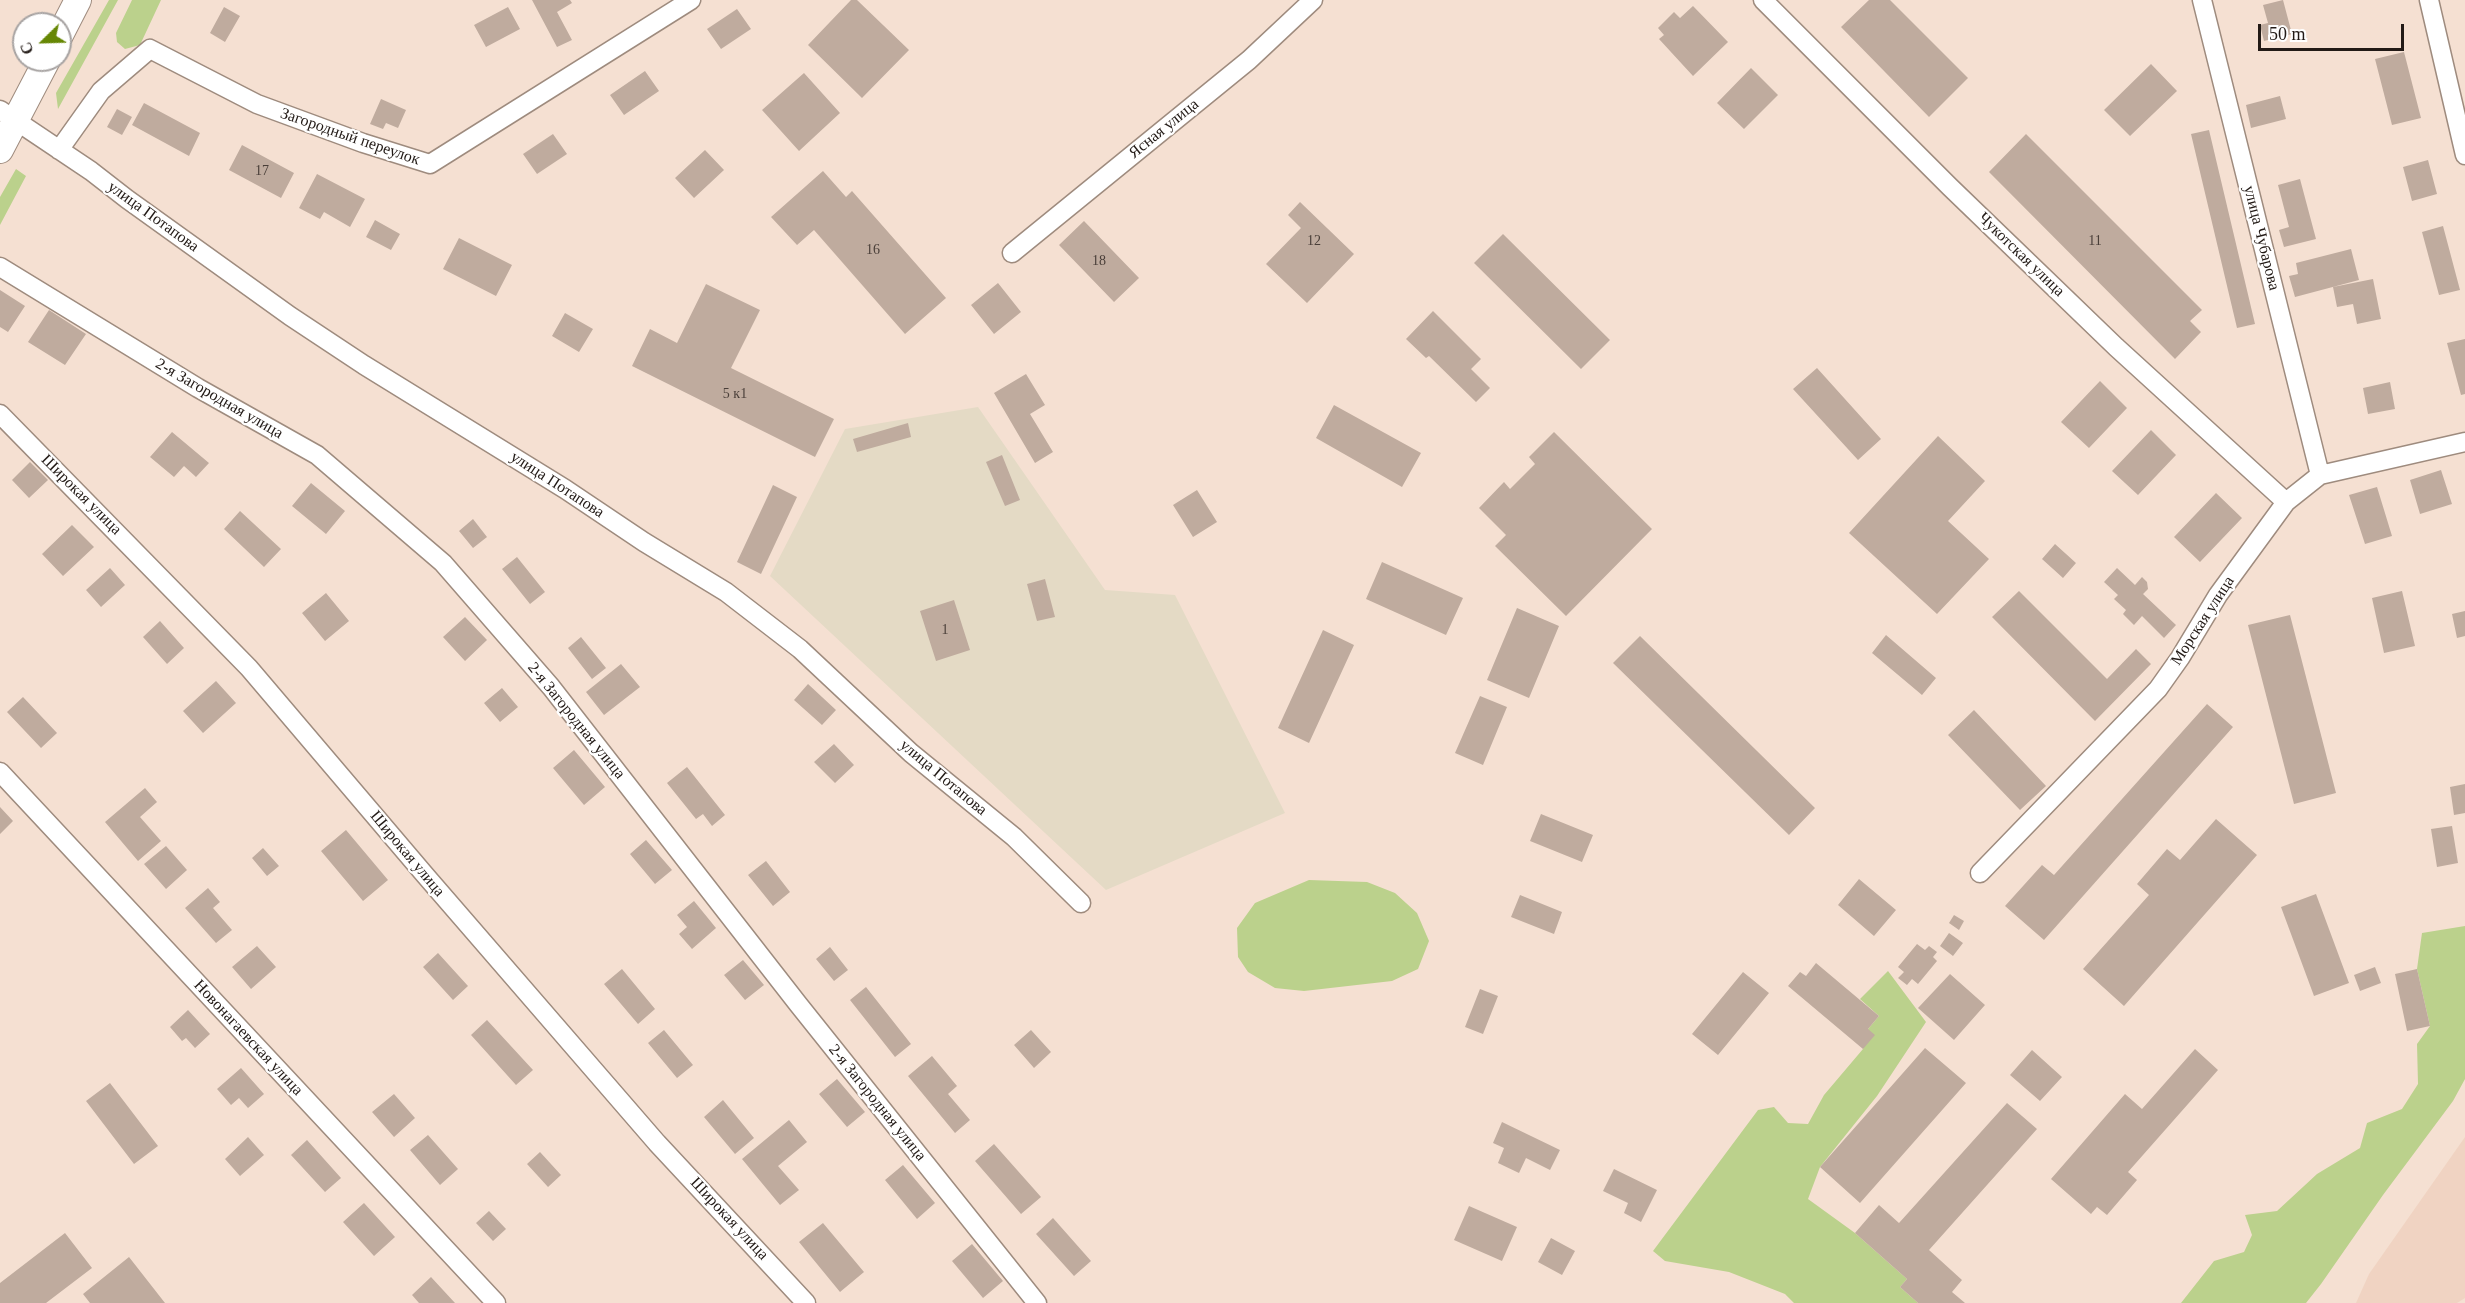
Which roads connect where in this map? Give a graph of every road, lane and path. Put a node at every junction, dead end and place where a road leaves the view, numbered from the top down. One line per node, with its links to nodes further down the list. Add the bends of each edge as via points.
1 (691, 0): 9 (street, Загородный переулок, via 430,164 256,104 150,49 101,91)
2 (1313, 0): 11 (street, Ясная улица, via 1249,60)
3 (1763, 0): 16 (street, Чукотская улица, via 2091,323)
4 (2202, 0): 15 (street, улица Чубарова)
5 (2429, 0): 10 (street)
6 (38, 72): 7 (main road)
7 (8, 115): 8 (main road); 9 (street, улица Потапова)
8 (0, 150)
9 (59, 150): 19 (street, улица Потапова, via 290,316 726,592 800,649 911,753 1014,837)
10 (2465, 155)
11 (1012, 253)
12 (0, 267): 22 (street, 2-я Загородная улица, via 198,388 317,455 443,563 551,687)
13 (0, 414): 21 (street, Широкая улица, via 249,669 657,1143)
14 (2465, 442): 15 (street, Морская улица)
15 (2320, 475): 16 (street, Морская улица)
16 (2286, 502): 18 (street, Морская улица, via 2218,595 2158,689)
17 (0, 772): 20 (street, Новонагаевская улица)
18 (1980, 873)
19 (1081, 903)
20 (496, 1303)
21 (806, 1303)
22 (1037, 1303)

